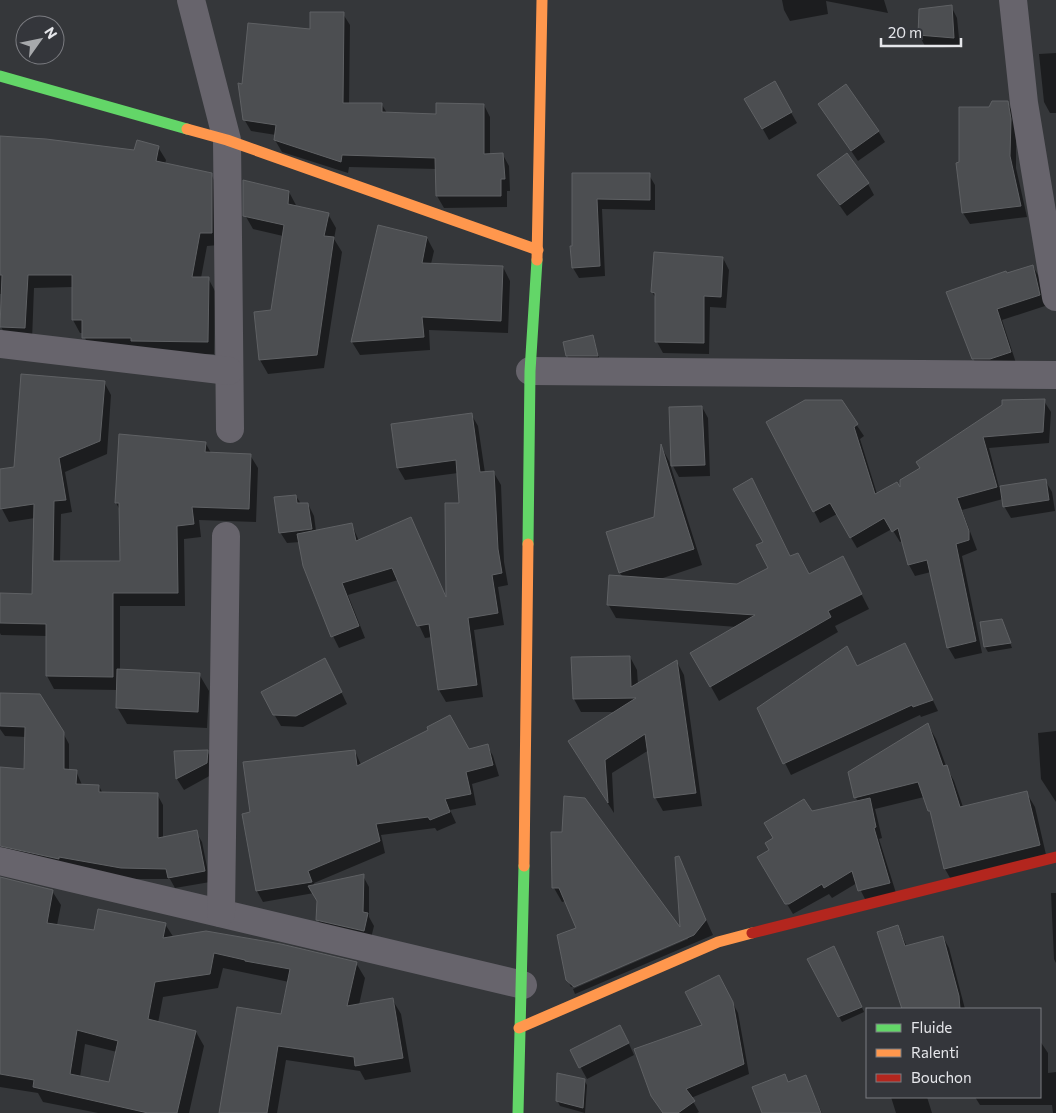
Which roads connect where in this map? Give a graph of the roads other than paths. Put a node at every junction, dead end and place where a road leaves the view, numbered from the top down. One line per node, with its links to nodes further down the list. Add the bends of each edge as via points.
1 (192, 0): 5 (street)
2 (542, 0): 6 (street)
3 (1013, 0): 7 (street, via 1024,103)
4 (0, 76): 5 (street)
5 (227, 140): 6 (street); 9 (street)
6 (538, 250): 10 (street)
7 (1056, 297)
8 (0, 344): 9 (street)
9 (229, 371): 12 (street)
10 (530, 371): 11 (street); 17 (street)
11 (1056, 375)
12 (230, 429)
13 (226, 536): 16 (street)
14 (1056, 857): 18 (street, via 718,942)
15 (0, 861): 16 (street)
16 (221, 913): 17 (street)
17 (523, 985): 18 (street)
18 (519, 1028): 19 (street)
19 (518, 1113)

